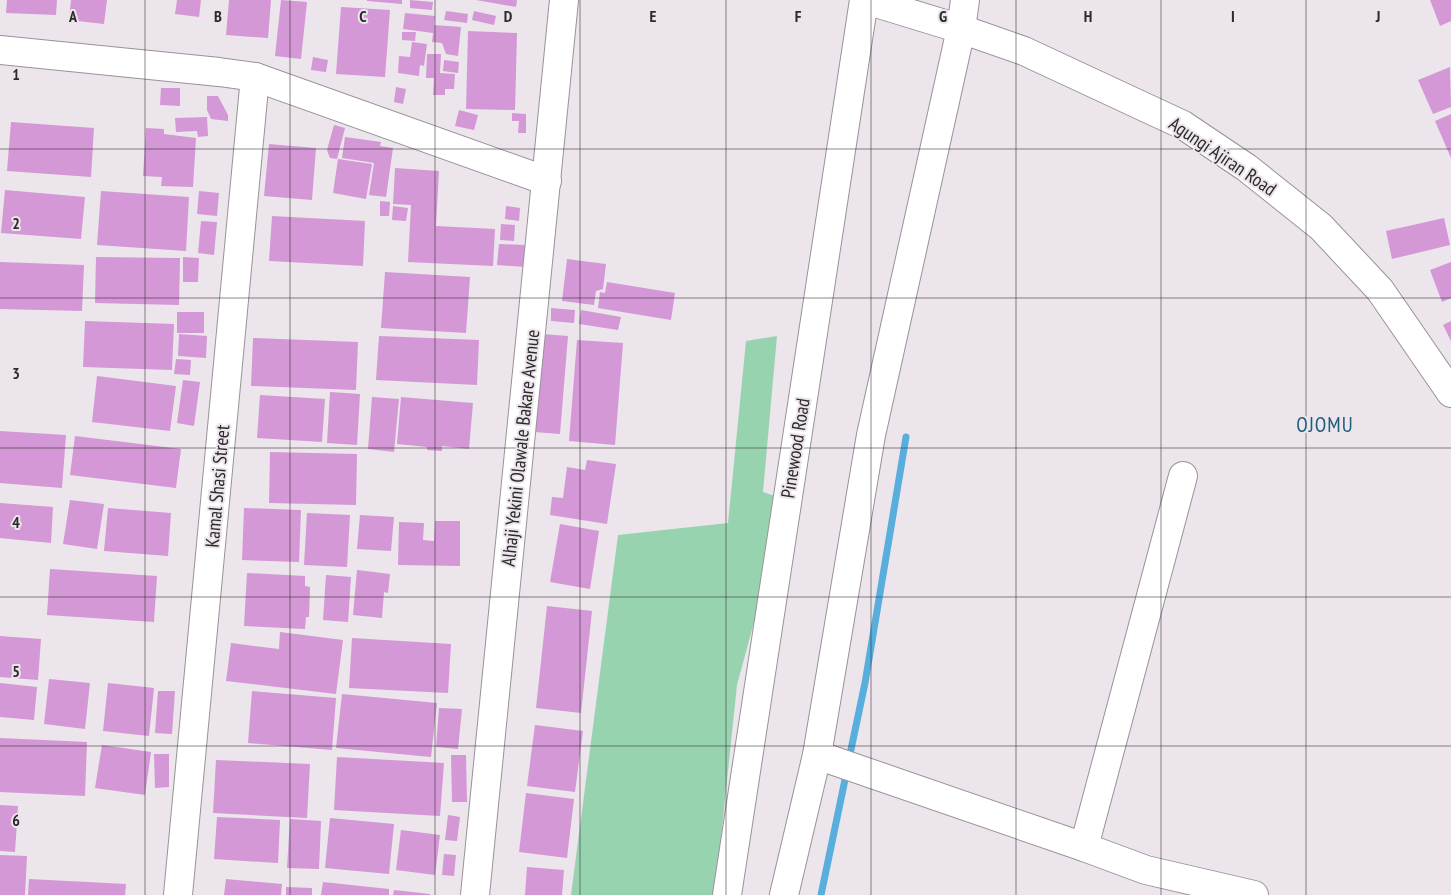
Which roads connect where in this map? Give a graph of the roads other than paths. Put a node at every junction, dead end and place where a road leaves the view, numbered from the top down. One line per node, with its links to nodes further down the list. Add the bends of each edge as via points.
1 (564, 0): 7 (street, Alhaji Yekini Olawale Bakare Avenue)
2 (865, 0): 4 (street, Agungi Ajiran Road); 14 (street, Pinewood Road)
3 (965, 0): 4 (street)
4 (961, 29): 8 (street, Agungi Ajiran Road, via 1024,51 1183,125 1247,168 1321,227 1380,290); 10 (street, via 871,435)
5 (0, 50): 6 (street)
6 (255, 77): 7 (street); 12 (street, Kamal Shasi Street)
7 (547, 182): 13 (street, Alhaji Yekini Olawale Bakare Avenue)
8 (1451, 393)
9 (1183, 476): 11 (street)
10 (817, 756): 11 (street); 15 (street)
11 (1084, 847): 16 (street, via 1146,870)
12 (178, 895)
13 (475, 895)
14 (727, 895)
15 (784, 895)
16 (1254, 895)

